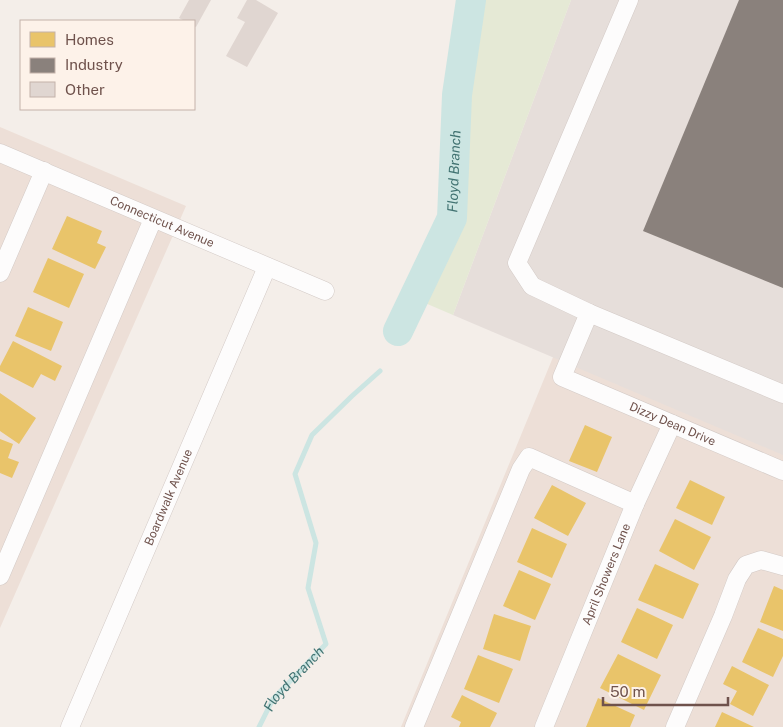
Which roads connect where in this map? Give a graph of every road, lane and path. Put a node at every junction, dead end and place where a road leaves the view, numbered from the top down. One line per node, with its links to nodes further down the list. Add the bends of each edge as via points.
1 (629, 0): 8 (street, via 517,263 532,286)
2 (0, 152): 3 (street, Connecticut Avenue)
3 (44, 171): 4 (street, Connecticut Avenue); 6 (street)
4 (153, 219): 5 (street, Connecticut Avenue); 14 (street)
5 (267, 267): 7 (street, Connecticut Avenue); 15 (street, Boardwalk Avenue)
6 (0, 273)
7 (325, 291)
8 (589, 313): 9 (street); 10 (street, Dizzy Dean Drive, via 562,377)
9 (783, 394)
10 (672, 424): 11 (street, Dizzy Dean Drive); 12 (street, April Showers Lane)
11 (783, 471)
12 (635, 504): 16 (street, via 528,457); 17 (street, April Showers Lane)
13 (783, 566): 18 (street, via 761,560 746,565 737,579)
14 (0, 576)
15 (70, 727)
16 (414, 727)
17 (544, 727)
18 (675, 727)

